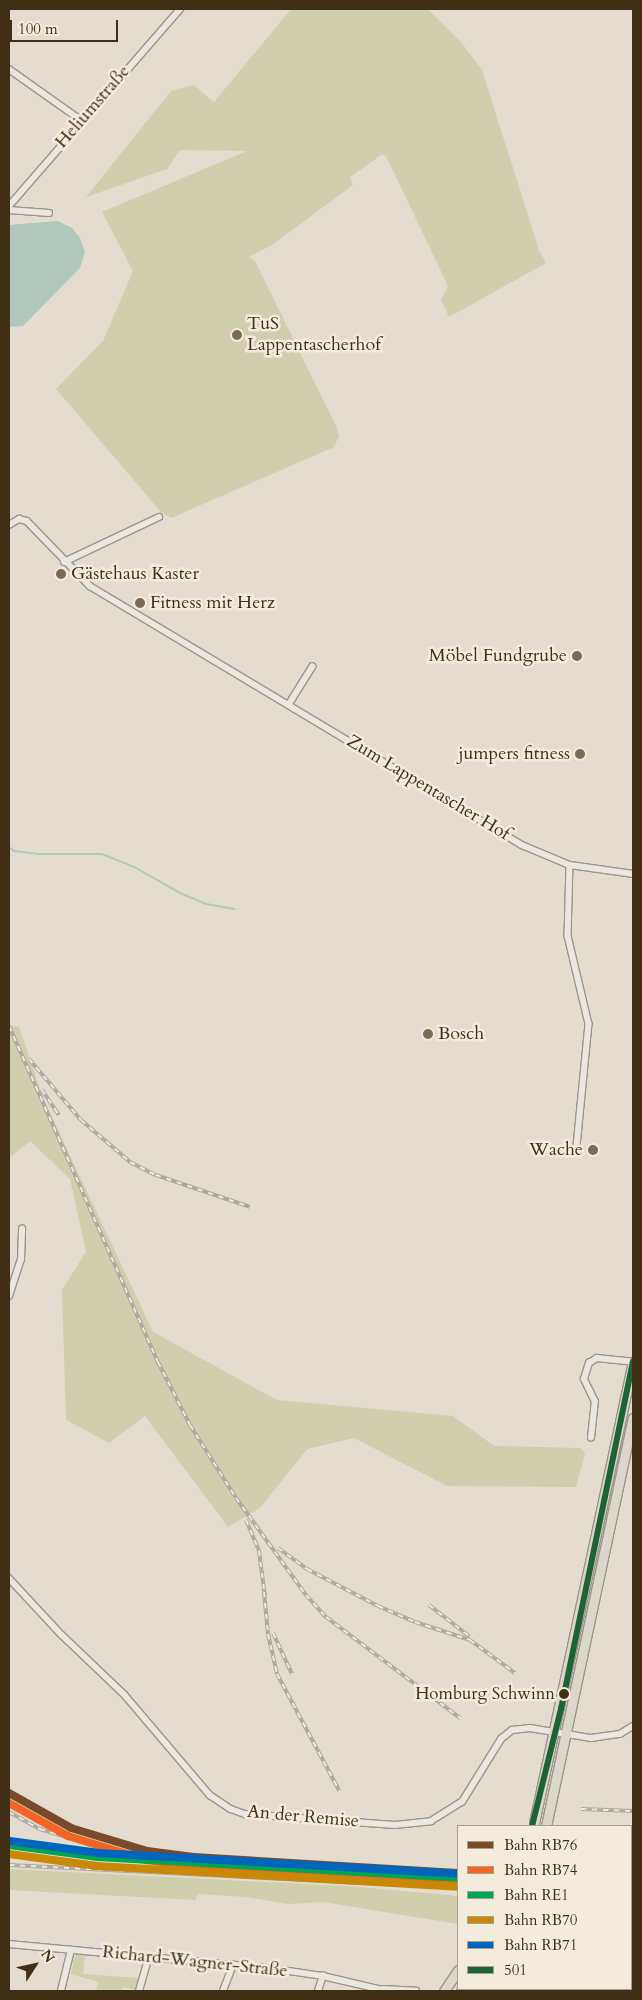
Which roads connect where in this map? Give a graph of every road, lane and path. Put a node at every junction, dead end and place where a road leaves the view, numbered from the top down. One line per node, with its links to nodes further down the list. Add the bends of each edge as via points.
1 (180, 9): 3 (street, Heliumstraße)
2 (9, 69): 3 (street)
3 (81, 120): 4 (street, Heliumstraße)
4 (9, 208): 5 (street, Heliumstraße)
5 (49, 213)
6 (159, 517): 8 (street)
7 (9, 525): 8 (street, Zum Lappentascher Hof, via 18,519 27,521)
8 (64, 562): 10 (street, Zum Lappentascher Hof, via 90,586)
9 (312, 667): 10 (street)
10 (289, 704): 11 (street, Zum Lappentascher Hof, via 522,845)
11 (570, 865): 12 (street, Zum Lappentascher Hof); 13 (street, via 569,944 589,1024)
12 (633, 874)
13 (576, 1147)
14 (22, 1229): 15 (street, via 20,1260)
15 (9, 1296)
16 (633, 1362): 18 (street, via 597,1358 589,1363 584,1379 595,1402); 21 (main road)
17 (633, 1418): 21 (main road)
18 (591, 1438)
19 (9, 1578): 21 (street, An der Remise, via 124,1694 210,1795 245,1814 395,1825 431,1822 462,1802 480,1778 494,1749 507,1734 520,1728)
20 (633, 1726): 21 (street, An der Remise, via 612,1736 591,1738)
21 (561, 1734): 22 (main road); 23 (main road)
22 (534, 1823)
23 (546, 1825)
24 (9, 1944): 25 (street, Richard-Wagner-Straße)
25 (71, 1950): 26 (street, Richard-Wagner-Straße); 31 (street)
26 (150, 1957): 27 (street, Richard-Wagner-Straße); 32 (street)
27 (233, 1964): 29 (street, Richard-Wagner-Straße); 33 (street)
28 (457, 1972): 37 (main road)
29 (323, 1976): 30 (street, Richard-Wagner-Straße); 34 (street)
30 (379, 1988): 35 (street, Richard-Wagner-Straße); 36 (street, Richard-Wagner-Straße)
31 (61, 1991)
32 (139, 1991)
33 (223, 1991)
34 (318, 1991)
35 (387, 1991)
36 (416, 1991)
37 (444, 1991)

